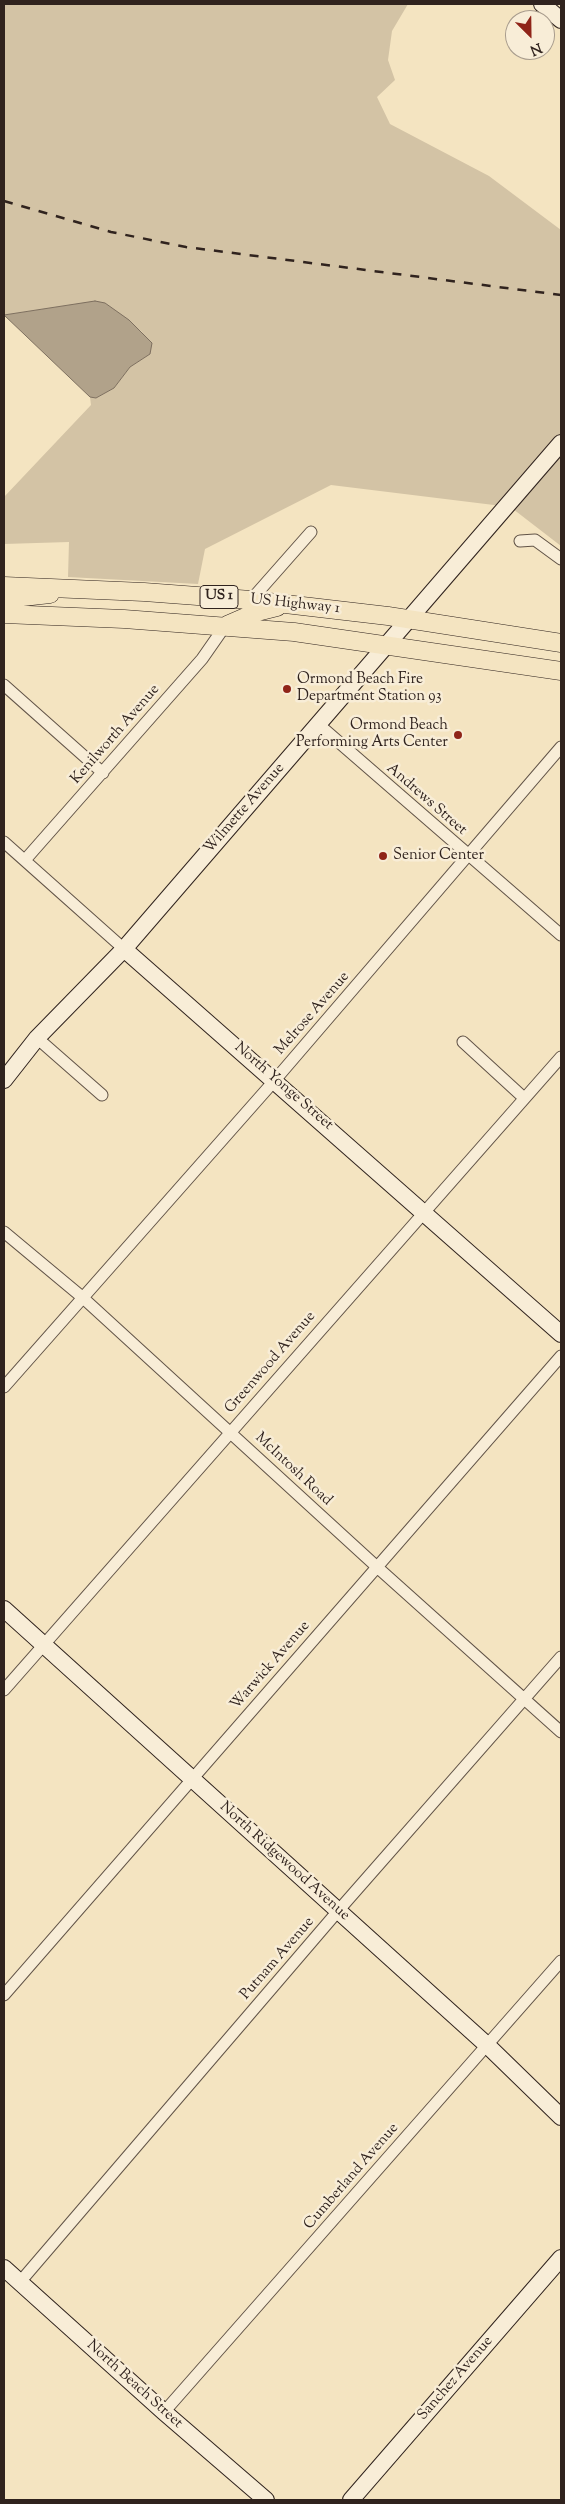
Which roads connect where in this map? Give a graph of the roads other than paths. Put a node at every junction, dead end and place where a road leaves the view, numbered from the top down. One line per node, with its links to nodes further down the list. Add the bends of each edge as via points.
1 (542, 4): 2 (street)
2 (561, 20)
3 (561, 443): 13 (street, Wilmette Avenue)
4 (311, 532): 10 (street)
5 (520, 541): 6 (street, via 535,540)
6 (561, 559)
7 (4, 586): 8 (main road, US Highway 1 / US 1)
8 (80, 588): 9 (main road, via 29,598); 10 (main road, US Highway 1 / US 1)
9 (4, 599)
10 (251, 600): 11 (main road, US Highway 1 / US 1); 14 (main road, via 224,615)
11 (290, 604): 13 (main road, US Highway 1 / US 1); 15 (main road, via 257,612)
12 (4, 614): 14 (main road, US Highway 1 / US 1)
13 (410, 619): 16 (main road, US Highway 1 / US 1); 17 (street, Wilmette Avenue)
14 (191, 623): 15 (main road, US Highway 1 / US 1)
15 (225, 626): 17 (main road, US Highway 1 / US 1); 22 (street, Kenilworth Avenue, via 202,659)
16 (561, 643)
17 (388, 644): 18 (main road, US Highway 1 / US 1); 20 (street, Wilmette Avenue)
18 (561, 671)
19 (4, 685): 22 (street)
20 (318, 724): 24 (street, Andrews Street); 27 (street, Wilmette Avenue)
21 (561, 747): 24 (street, Melrose Avenue)
22 (103, 773): 25 (street, Kenilworth Avenue)
23 (4, 842): 25 (street, North Yonge Street)
24 (469, 857): 26 (street, Andrews Street); 32 (street, Melrose Avenue)
25 (24, 860): 27 (street, North Yonge Street)
26 (561, 935)
27 (124, 948): 28 (street, Wilmette Avenue); 32 (street, North Yonge Street)
28 (37, 1038): 31 (street, Wilmette Avenue); 33 (street)
29 (463, 1042): 34 (street)
30 (561, 1057): 34 (street, Greenwood Avenue)
31 (4, 1080)
32 (275, 1080): 35 (street, North Yonge Street); 37 (street, Melrose Avenue)
33 (102, 1095)
34 (524, 1098): 35 (street, Greenwood Avenue)
35 (424, 1213): 38 (street, North Yonge Street); 41 (street, Greenwood Avenue)
36 (4, 1232): 37 (street, McIntosh Road)
37 (82, 1297): 40 (street, Melrose Avenue); 41 (street, McIntosh Road)
38 (561, 1334)
39 (561, 1356): 42 (street, Warwick Avenue)
40 (4, 1386)
41 (230, 1433): 42 (street, McIntosh Road); 44 (street, Greenwood Avenue)
42 (377, 1567): 47 (street, McIntosh Road); 49 (street, Warwick Avenue)
43 (4, 1610): 44 (street, North Ridgewood Avenue)
44 (43, 1646): 46 (street, Greenwood Avenue); 49 (street, North Ridgewood Avenue)
45 (561, 1656): 47 (street, Putnam Avenue)
46 (4, 1690)
47 (524, 1699): 48 (street, McIntosh Road); 50 (street, Putnam Avenue)
48 (561, 1732)
49 (192, 1779): 50 (street, North Ridgewood Avenue); 52 (street, Warwick Avenue)
50 (338, 1911): 53 (street, North Ridgewood Avenue); 57 (street, Putnam Avenue)
51 (561, 1961): 53 (street, Cumberland Avenue)
52 (4, 1995)
53 (488, 2046): 54 (street, North Ridgewood Avenue); 58 (street, Cumberland Avenue)
54 (561, 2117)
55 (561, 2258): 60 (street, Sanchez Avenue)
56 (4, 2268): 57 (street, North Beach Street)
57 (20, 2282): 58 (street, North Beach Street)
58 (164, 2412): 59 (street, North Beach Street)
59 (266, 2500)
60 (351, 2500)

